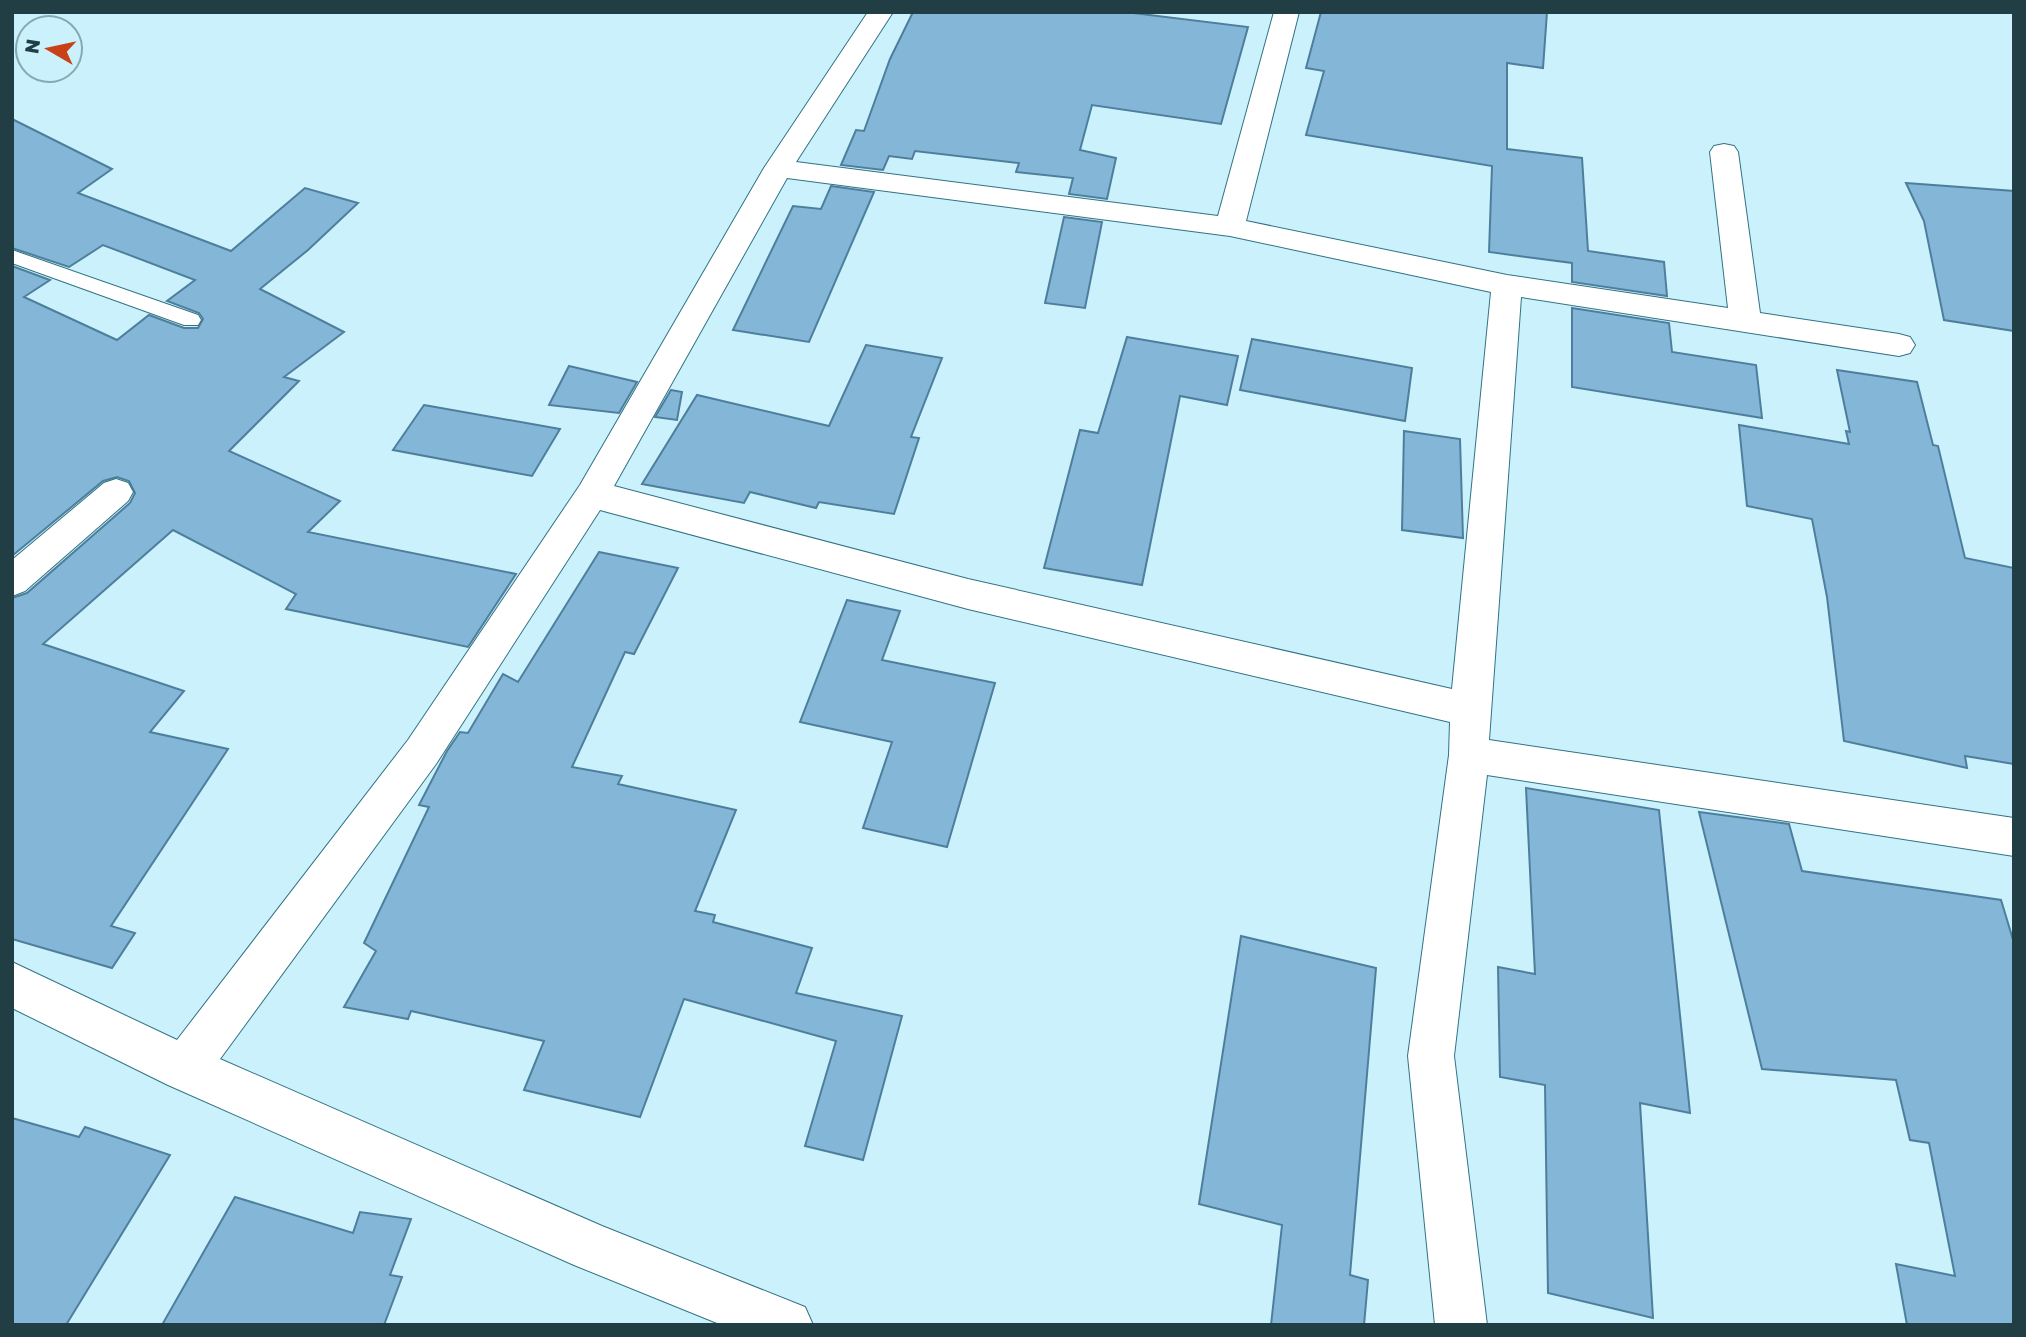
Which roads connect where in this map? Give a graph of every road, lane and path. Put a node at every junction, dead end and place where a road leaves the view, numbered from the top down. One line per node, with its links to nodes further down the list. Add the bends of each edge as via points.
1 (881, 12): 4 (street)
2 (1287, 12): 5 (street)
3 (1724, 152): 9 (street)
4 (778, 168): 5 (street); 12 (street)
5 (1230, 227): 7 (street)
6 (12, 256): 8 (lane)
7 (1507, 285): 9 (street); 14 (street)
8 (191, 320)
9 (1745, 320): 10 (street)
10 (1899, 345)
11 (116, 492): 13 (street)
12 (592, 494): 14 (street, via 968,594); 18 (street, via 422,752)
13 (12, 581)
14 (1470, 710): 15 (street)
15 (1469, 755): 16 (street); 20 (street, via 1431,1056)
16 (2014, 837)
17 (12, 984): 18 (street)
18 (185, 1068): 19 (street, via 592,1248)
19 (787, 1325)
20 (1461, 1325)

